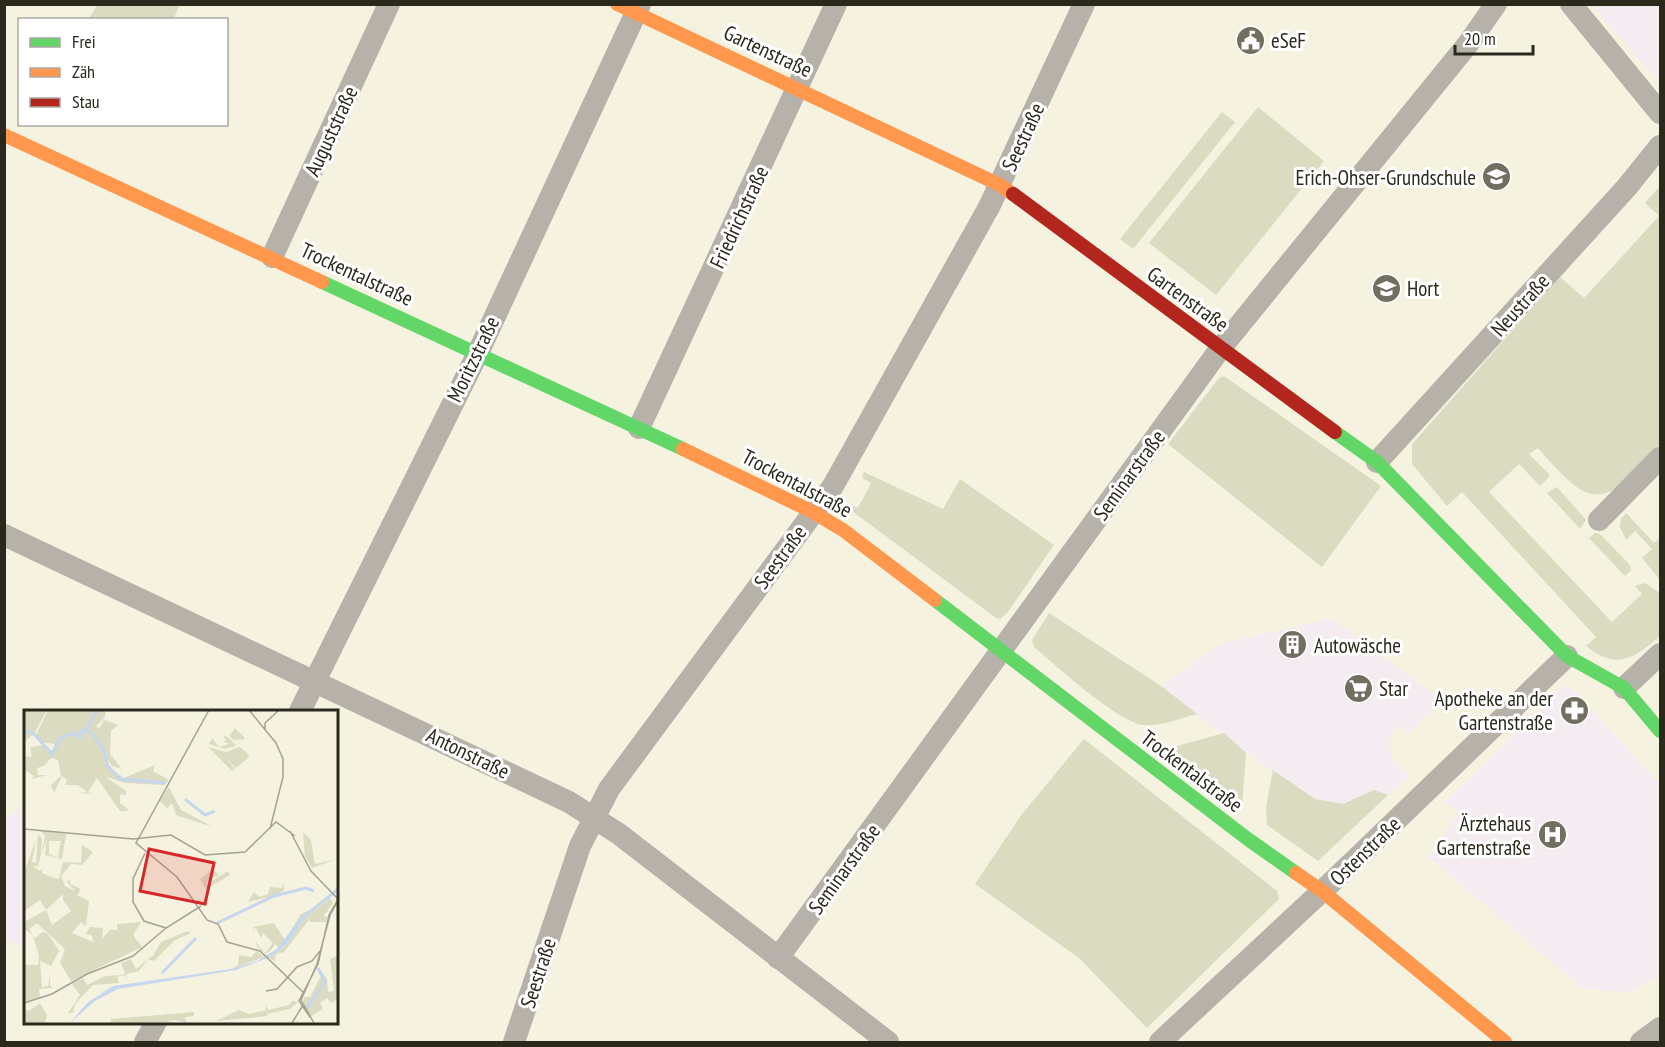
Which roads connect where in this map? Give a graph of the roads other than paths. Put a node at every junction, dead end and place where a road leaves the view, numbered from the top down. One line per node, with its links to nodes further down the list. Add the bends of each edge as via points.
1 (389, 4): 12 (street, Auguststraße)
2 (836, 4): 7 (street, Friedrichstraße)
3 (1084, 4): 11 (street, Seestraße)
4 (1496, 4): 13 (street, Seminarstraße, via 1468,44)
5 (1571, 4): 8 (street)
6 (631, 7): 7 (main road, Gartenstraße); 14 (street, Moritzstraße)
7 (799, 88): 11 (main road, Gartenstraße); 15 (street, Friedrichstraße)
8 (1660, 113)
9 (4, 135): 12 (main road, Trockentalstraße)
10 (1660, 147): 17 (street, Neustraße)
11 (1000, 185): 13 (main road, Gartenstraße); 18 (street, Seestraße, via 833,486)
12 (272, 257): 14 (main road, Trockentalstraße)
13 (1220, 349): 17 (main road, Gartenstraße); 21 (street, Seminarstraße)
14 (477, 355): 15 (main road, Trockentalstraße); 24 (street, Moritzstraße)
15 (639, 428): 18 (main road, Trockentalstraße)
16 (1660, 458): 19 (street)
17 (1377, 462): 23 (main road, Gartenstraße)
18 (813, 512): 21 (main road, Trockentalstraße, via 843,530); 28 (street, Seestraße, via 609,789)
19 (1599, 520)
20 (4, 536): 24 (street, Antonstraße)
21 (1002, 651): 29 (main road, Trockentalstraße); 30 (street, Seminarstraße)
22 (1660, 654): 25 (street)
23 (1568, 656): 25 (main road, Gartenstraße); 29 (street, Ostenstraße)
24 (314, 680): 26 (street, Moritzstraße); 28 (street, Antonstraße)
25 (1624, 688): 27 (main road, Gartenstraße)
26 (300, 710)
27 (1660, 731)
28 (594, 816): 30 (street, Antonstraße); 34 (street, Seestraße, via 580,846)
29 (1322, 891): 36 (street, Ostenstraße); 37 (main road, Trockentalstraße)
30 (778, 958): 35 (street, Antonstraße)
31 (155, 1023): 33 (street)
32 (1660, 1028): 38 (street)
33 (145, 1042)
34 (514, 1042)
35 (888, 1042)
36 (1160, 1042)
37 (1505, 1042)
38 (1641, 1042)

